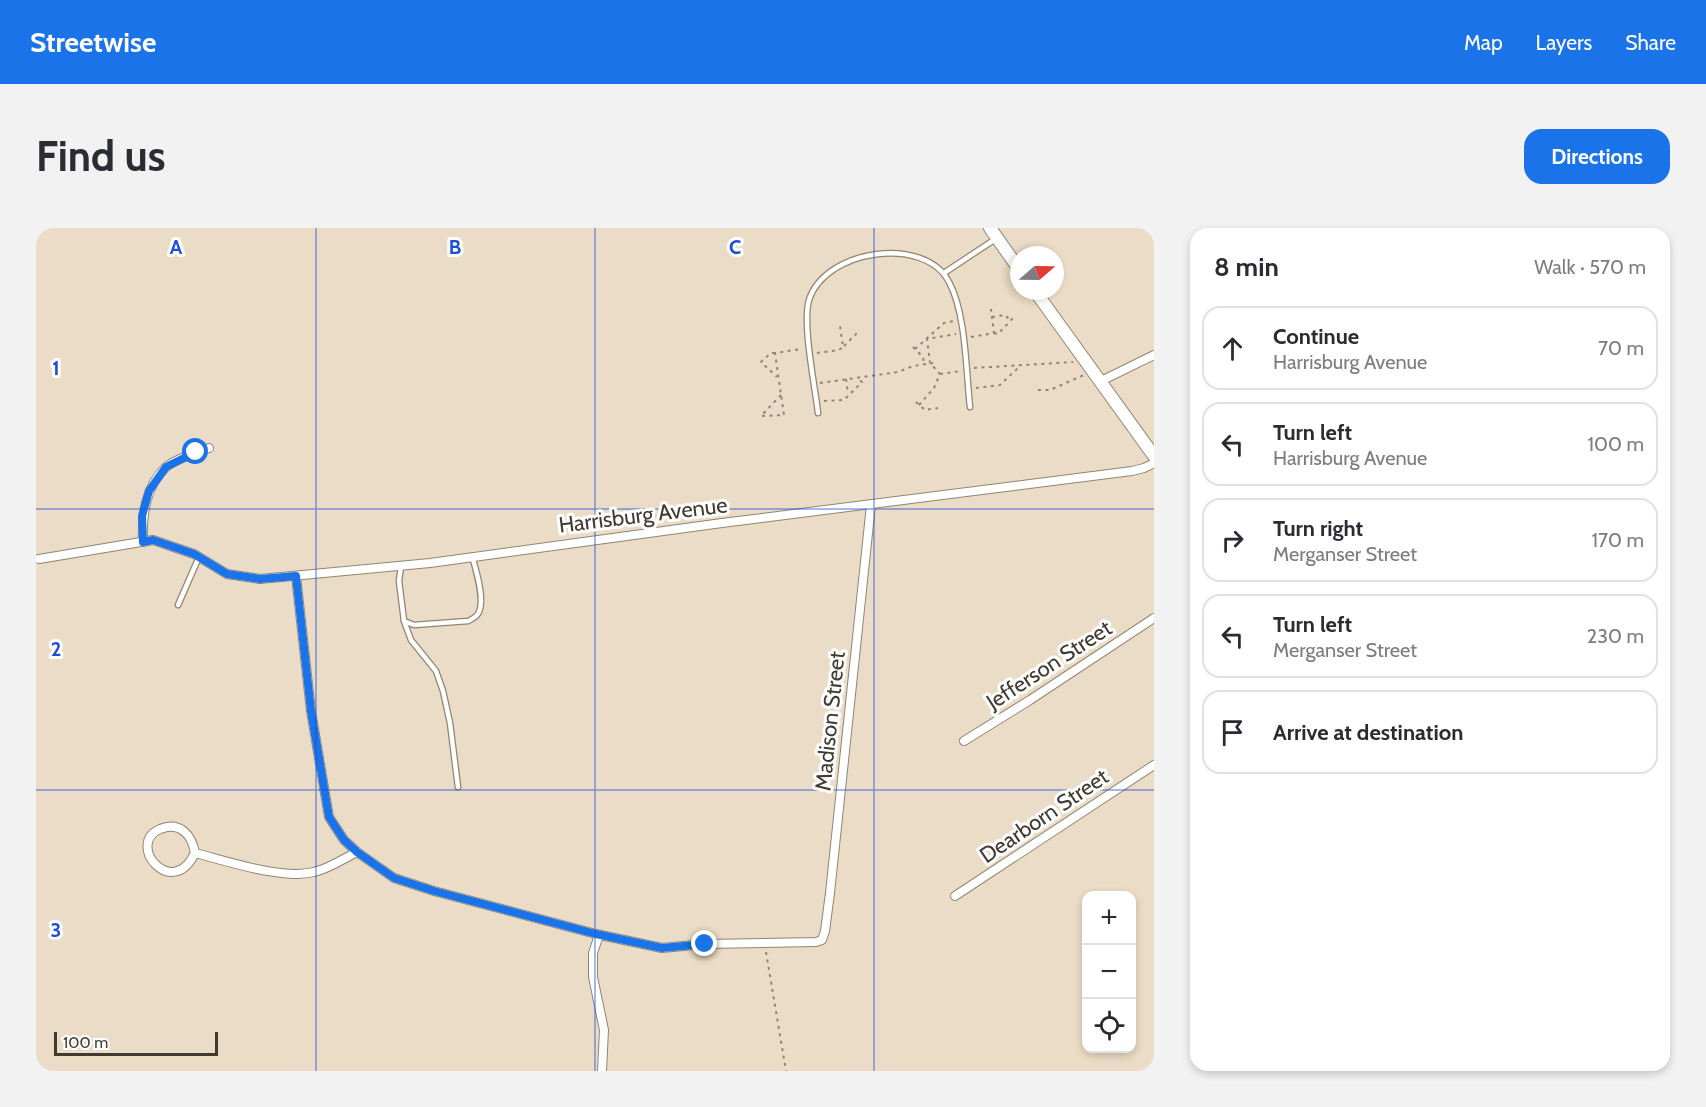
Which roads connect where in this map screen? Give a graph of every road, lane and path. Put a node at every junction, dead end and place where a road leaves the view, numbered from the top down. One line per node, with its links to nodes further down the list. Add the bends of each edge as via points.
1 (993, 233): 2 (street); 3 (lane)
2 (1010, 257)
3 (944, 273): 8 (lane, via 952,287); 16 (lane, via 927,261 903,255 863,256 840,264 820,279 809,300)
4 (1041, 300): 29 (street)
5 (991, 309): 6 (path)
6 (992, 317): 9 (path, via 1005,315); 12 (path)
7 (1014, 317): 9 (path)
8 (960, 320): 13 (lane); 14 (path, via 944,323)
9 (1011, 321): 12 (path, via 998,334)
10 (840, 326): 15 (path)
11 (859, 331): 15 (path)
12 (994, 333): 13 (path)
13 (962, 336): 14 (path); 24 (lane)
14 (927, 339): 20 (path); 21 (path, via 914,348)
15 (843, 347): 16 (path)
16 (810, 351): 17 (path); 30 (lane)
17 (775, 353): 26 (path); 26 (path, via 761,362)
18 (1154, 355): 29 (street)
19 (1075, 362): 22 (path)
20 (932, 363): 21 (path); 25 (path)
21 (924, 364): 27 (path)
22 (1017, 365): 24 (path); 31 (path, via 1000,385)
23 (1080, 369): 32 (path, via 1084,375 1050,390)
24 (965, 370): 25 (path); 31 (lane)
25 (940, 374): 37 (path)
26 (778, 378): 33 (path)
27 (857, 378): 28 (path); 34 (path, via 861,382)
28 (846, 379): 30 (path); 34 (path)
29 (1101, 381): 42 (street)
30 (814, 384): 35 (lane)
31 (968, 388): 38 (lane)
32 (1038, 390)
33 (781, 395): 33 (path, via 784,416 760,416 774,402)
34 (849, 395): 35 (path, via 844,400)
35 (817, 402): 40 (lane)
36 (916, 402): 37 (path)
37 (919, 405): 39 (path, via 924,410)
38 (970, 407)
39 (938, 408)
40 (818, 413)
41 (209, 448): 45 (street, via 166,467 149,491 142,516)
42 (1154, 456)
43 (1154, 463): 44 (street, Harrisburg Avenue, via 1106,475)
44 (871, 505): 46 (street, Harrisburg Avenue); 61 (street, Madison Street, via 825,931 822,940 816,942)
45 (143, 542): 47 (street, Harrisburg Avenue, via 153,540); 48 (street, Harrisburg Avenue)
46 (472, 556): 49 (street, Harrisburg Avenue); 53 (lane, via 479,583 480,610 475,617 414,626)
47 (199, 557): 50 (street, Harrisburg Avenue, via 227,574 260,579); 51 (lane)
48 (39, 559)
49 (401, 566): 50 (street, Harrisburg Avenue); 53 (lane)
50 (296, 576): 57 (street, via 311,711 329,817)
51 (178, 605)
52 (1154, 618): 54 (street, Jefferson Street)
53 (404, 621): 56 (lane, via 411,640 436,670 453,742)
54 (964, 741)
55 (1154, 765): 59 (street, Dearborn Street)
56 (458, 787)
57 (357, 852): 58 (street, via 314,872 287,873); 60 (street, via 394,878)
58 (195, 853): 58 (street, via 188,833 178,827 156,831 147,849 151,861 172,872 182,870)
59 (955, 897)
60 (600, 934): 61 (street, via 662,948); 62 (street, via 593,953 593,977 604,1030)
61 (764, 943): 63 (path)
62 (602, 1071)
63 (786, 1071)

